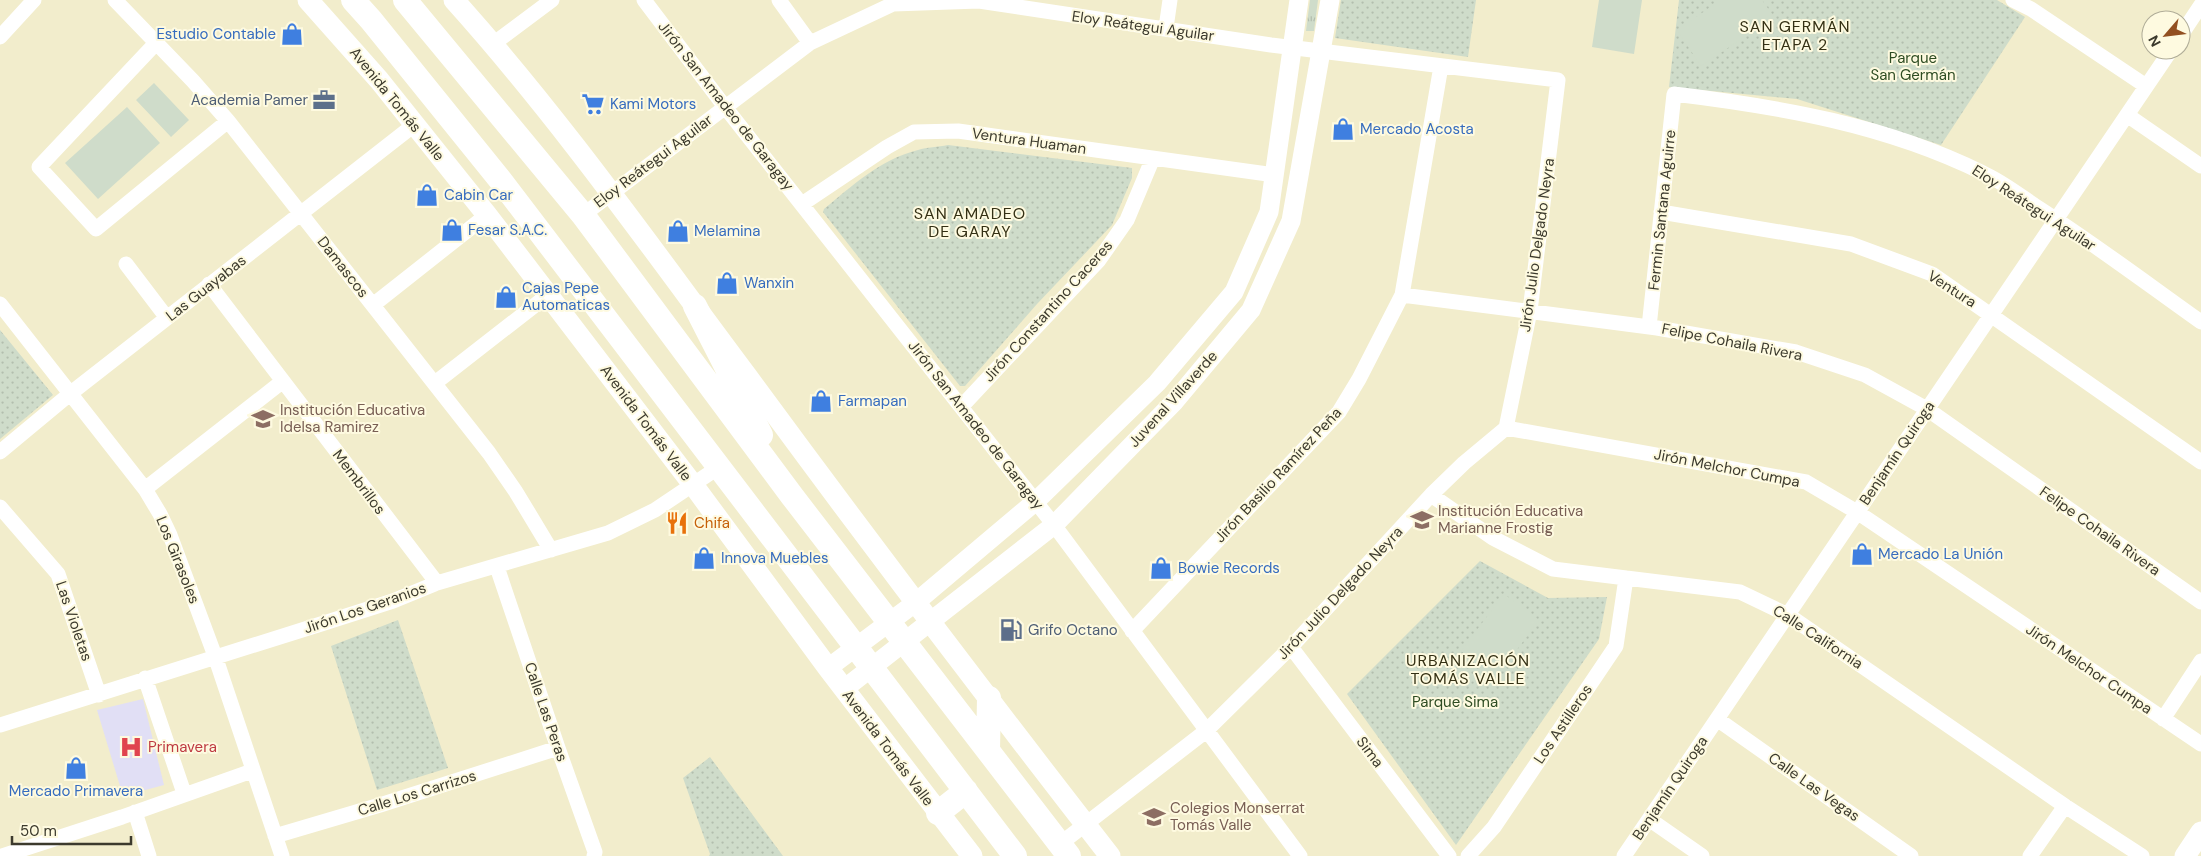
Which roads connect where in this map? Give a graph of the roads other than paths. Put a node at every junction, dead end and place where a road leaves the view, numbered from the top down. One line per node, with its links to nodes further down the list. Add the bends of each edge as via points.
1 (34, 0): 19 (street)
2 (115, 0): 20 (street, Damascos)
3 (308, 0): 33 (main road, Avenida Tomás Valle)
4 (353, 0): 64 (main road, Avenida Tomás Valle, via 501,181)
5 (405, 0): 42 (main road)
6 (454, 0): 22 (main road)
7 (552, 0): 22 (street)
8 (644, 0): 30 (street, Jirón San Amadeo de Garagay)
9 (779, 0): 21 (street)
10 (1170, 0): 18 (street)
11 (1299, 0): 23 (street, Juvenal Villaverde)
12 (1330, 0): 24 (street, Juvenal Villaverde)
13 (2013, 0): 28 (street)
14 (945, 1): 16 (street, Eloy Reátegui Aguilar); 21 (street, Eloy Reátegui Aguilar, via 893,4)
15 (2201, 5): 17 (street)
16 (1058, 7): 18 (street, Eloy Reátegui Aguilar)
17 (2191, 27)
18 (1166, 28): 23 (street, Eloy Reátegui Aguilar)
19 (0, 37)
20 (156, 43): 32 (street, Damascos); 32 (street, via 39,167 96,229)
21 (810, 43): 30 (street, Eloy Reátegui Aguilar)
22 (493, 44): 37 (main road)
23 (1293, 46): 24 (street, Eloy Reátegui Aguilar); 36 (street, Juvenal Villaverde)
24 (1321, 50): 26 (street, Eloy Reátegui Aguilar); 72 (street, Juvenal Villaverde, via 1291,221 1251,310 1175,401)
25 (2164, 60): 28 (street, Benjamín Quiroga)
26 (1440, 66): 27 (street, Eloy Reátegui Aguilar); 47 (street, Jirón Basilio Ramírez Peña)
27 (1558, 80): 51 (street, Jirón Julio Delgado Neyra)
28 (2146, 86): 31 (street, Benjamín Quiroga)
29 (1674, 94): 39 (street, Fermin Santana Aguirre); 43 (street, Eloy Reátegui Aguilar, via 1845,122 1920,145 1985,173)
30 (724, 107): 37 (street, Eloy Reátegui Aguilar); 38 (street, Jirón San Amadeo de Garagay)
31 (2127, 115): 35 (street); 43 (street, Benjamín Quiroga)
32 (228, 121): 40 (street, Damascos)
33 (414, 125): 40 (street, Las Guayabas); 41 (main road, Avenida Tomás Valle)
34 (1153, 158): 36 (street, Ventura Huaman); 38 (street, Ventura Huaman, via 958,131 914,132); 59 (street, Jirón Constantino Caceres, via 1127,220 1099,260)
35 (2201, 166)
36 (1275, 175): 69 (street, Juvenal Villaverde, via 1269,212 1234,292 1157,382)
37 (610, 193): 42 (street, Eloy Reátegui Aguilar); 50 (main road)
38 (802, 204): 59 (street, Jirón San Amadeo de Garagay)
39 (1661, 212): 52 (street, Ventura, via 1851,244 1932,274); 55 (street, Fermin Santana Aguirre)
40 (302, 214): 45 (street, Las Guayabas); 49 (street, Damascos)
41 (487, 215): 46 (main road, Avenida Tomás Valle); 49 (street)
42 (583, 215): 68 (main road)
43 (2056, 219): 52 (street, Benjamín Quiroga); 54 (street, Eloy Reátegui Aguilar)
44 (126, 264): 53 (street)
45 (210, 284): 53 (street, Las Guayabas); 56 (street, Membrillos)
46 (548, 295): 57 (street); 65 (main road, Avenida Tomás Valle)
47 (1402, 295): 51 (street, Felipe Cohaila Rivera); 82 (street, Jirón Basilio Ramírez Peña, via 1339,412)
48 (0, 304): 58 (street, Los Girasoles)
49 (373, 305): 57 (street, Damascos)
50 (695, 306): 68 (main road); 78 (main road)
51 (1530, 311): 55 (street, Felipe Cohaila Rivera); 61 (street, Jirón Julio Delgado Neyra)
52 (1991, 315): 60 (street, Benjamín Quiroga); 63 (street, Ventura)
53 (167, 318): 58 (street, Las Guayabas)
54 (2201, 322)
55 (1649, 327): 60 (street, Felipe Cohaila Rivera, via 1796,352 1865,375)
56 (283, 381): 66 (street); 76 (street, Membrillos)
57 (435, 383): 73 (street, Damascos, via 511,484)
58 (71, 393): 62 (street, Las Guayabas); 66 (street, Los Girasoles)
59 (962, 406): 69 (street, Jirón San Amadeo de Garagay)
60 (1927, 409): 71 (street, Benjamín Quiroga); 77 (street, Felipe Cohaila Rivera)
61 (1506, 428): 67 (street, Jirón Julio Delgado Neyra); 71 (street, Jirón Melchor Cumpa, via 1806,482)
62 (0, 452)
63 (2201, 462)
64 (719, 467): 65 (street, Jirón Los Geranios); 84 (main road, Avenida Tomás Valle)
65 (694, 486): 73 (street, Jirón Los Geranios, via 634,522); 89 (main road, Avenida Tomás Valle)
66 (146, 489): 86 (street, Los Girasoles, via 170,535)
67 (1431, 495): 75 (street, Calle California, via 1493,538 1553,569); 85 (street, Jirón Julio Delgado Neyra)
68 (792, 496): 80 (main road)
69 (1036, 501): 72 (street, Jirón San Amadeo de Garagay); 78 (street, Juvenal Villaverde)
70 (0, 507): 92 (street, Las Violetas, via 58,574)
71 (1858, 512): 79 (street, Benjamín Quiroga); 95 (street, Jirón Melchor Cumpa)
72 (1054, 525): 81 (street, Juvenal Villaverde); 82 (street, Jirón San Amadeo de Garagay)
73 (551, 550): 74 (street, Jirón Los Geranios)
74 (497, 567): 76 (street, Jirón Los Geranios); 99 (street, Calle Las Peras)
75 (1626, 578): 79 (street, Calle California, via 1740,592); 121 (street, Los Astilleros, via 1616,646 1494,827)
76 (437, 584): 86 (street, Jirón Los Geranios, via 375,607)
77 (2201, 602)
78 (915, 603): 80 (street, Juvenal Villaverde); 81 (main road)
79 (1788, 615): 94 (street, Benjamín Quiroga); 104 (street, Calle California)
80 (888, 622): 83 (main road); 84 (street, Juvenal Villaverde)
81 (930, 622): 83 (street, Juvenal Villaverde); 93 (main road)
82 (1132, 631): 97 (street, Jirón San Amadeo de Garagay)
83 (904, 642): 88 (street, Juvenal Villaverde); 100 (main road)
84 (856, 647): 88 (main road, Avenida Tomás Valle); 89 (street, Juvenal Villaverde)
85 (1291, 647): 97 (street, Jirón Julio Delgado Neyra); 120 (street, Sima)
86 (215, 656): 90 (street, Jirón Los Geranios); 101 (street, Los Girasoles)
87 (2201, 661): 95 (street)
88 (872, 667): 91 (street, Juvenal Villaverde); 102 (main road, Avenida Tomás Valle)
89 (828, 668): 91 (main road, Avenida Tomás Valle)
90 (144, 678): 92 (street, Jirón Los Geranios); 103 (street)
91 (844, 689): 106 (main road, Avenida Tomás Valle)
92 (99, 695): 96 (street, Jirón Los Geranios)
93 (989, 698): 100 (main road); 108 (main road)
94 (1717, 719): 107 (street, Benjamín Quiroga); 124 (street, Calle Las Vegas)
95 (2163, 719): 98 (street, Jirón Melchor Cumpa)
96 (0, 725)
97 (1206, 731): 108 (street, Jirón Julio Delgado Neyra); 119 (street, Jirón San Amadeo de Garagay)
98 (2201, 744)
99 (558, 748): 110 (street, Calle Los Carrizos); 115 (street, Calle Las Peras)
100 (988, 750): 111 (main road)
101 (252, 771): 103 (street); 110 (street, Los Girasoles)
102 (966, 791): 106 (main road); 117 (main road, Avenida Tomás Valle)
103 (184, 794): 105 (street)
104 (2065, 806): 125 (street); 126 (street, Calle California)
105 (135, 812): 112 (street); 113 (street)
106 (938, 813): 116 (main road, Avenida Tomás Valle)
107 (1649, 819): 122 (street, Benjamín Quiroga); 123 (street)
108 (1086, 824): 111 (street, Jirón Julio Delgado Neyra); 118 (main road)
109 (2201, 832): 127 (main road)
110 (275, 836): 114 (street, Los Girasoles)
111 (1064, 850)
112 (2, 856)
113 (149, 856)
114 (282, 856)
115 (594, 856)
116 (972, 856)
117 (1015, 856)
118 (1110, 856)
119 (1300, 856)
120 (1449, 856)
121 (1468, 856)
122 (1624, 856)
123 (1702, 856)
124 (1911, 856)
125 (2030, 856)
126 (2142, 856)
127 (2185, 856)

